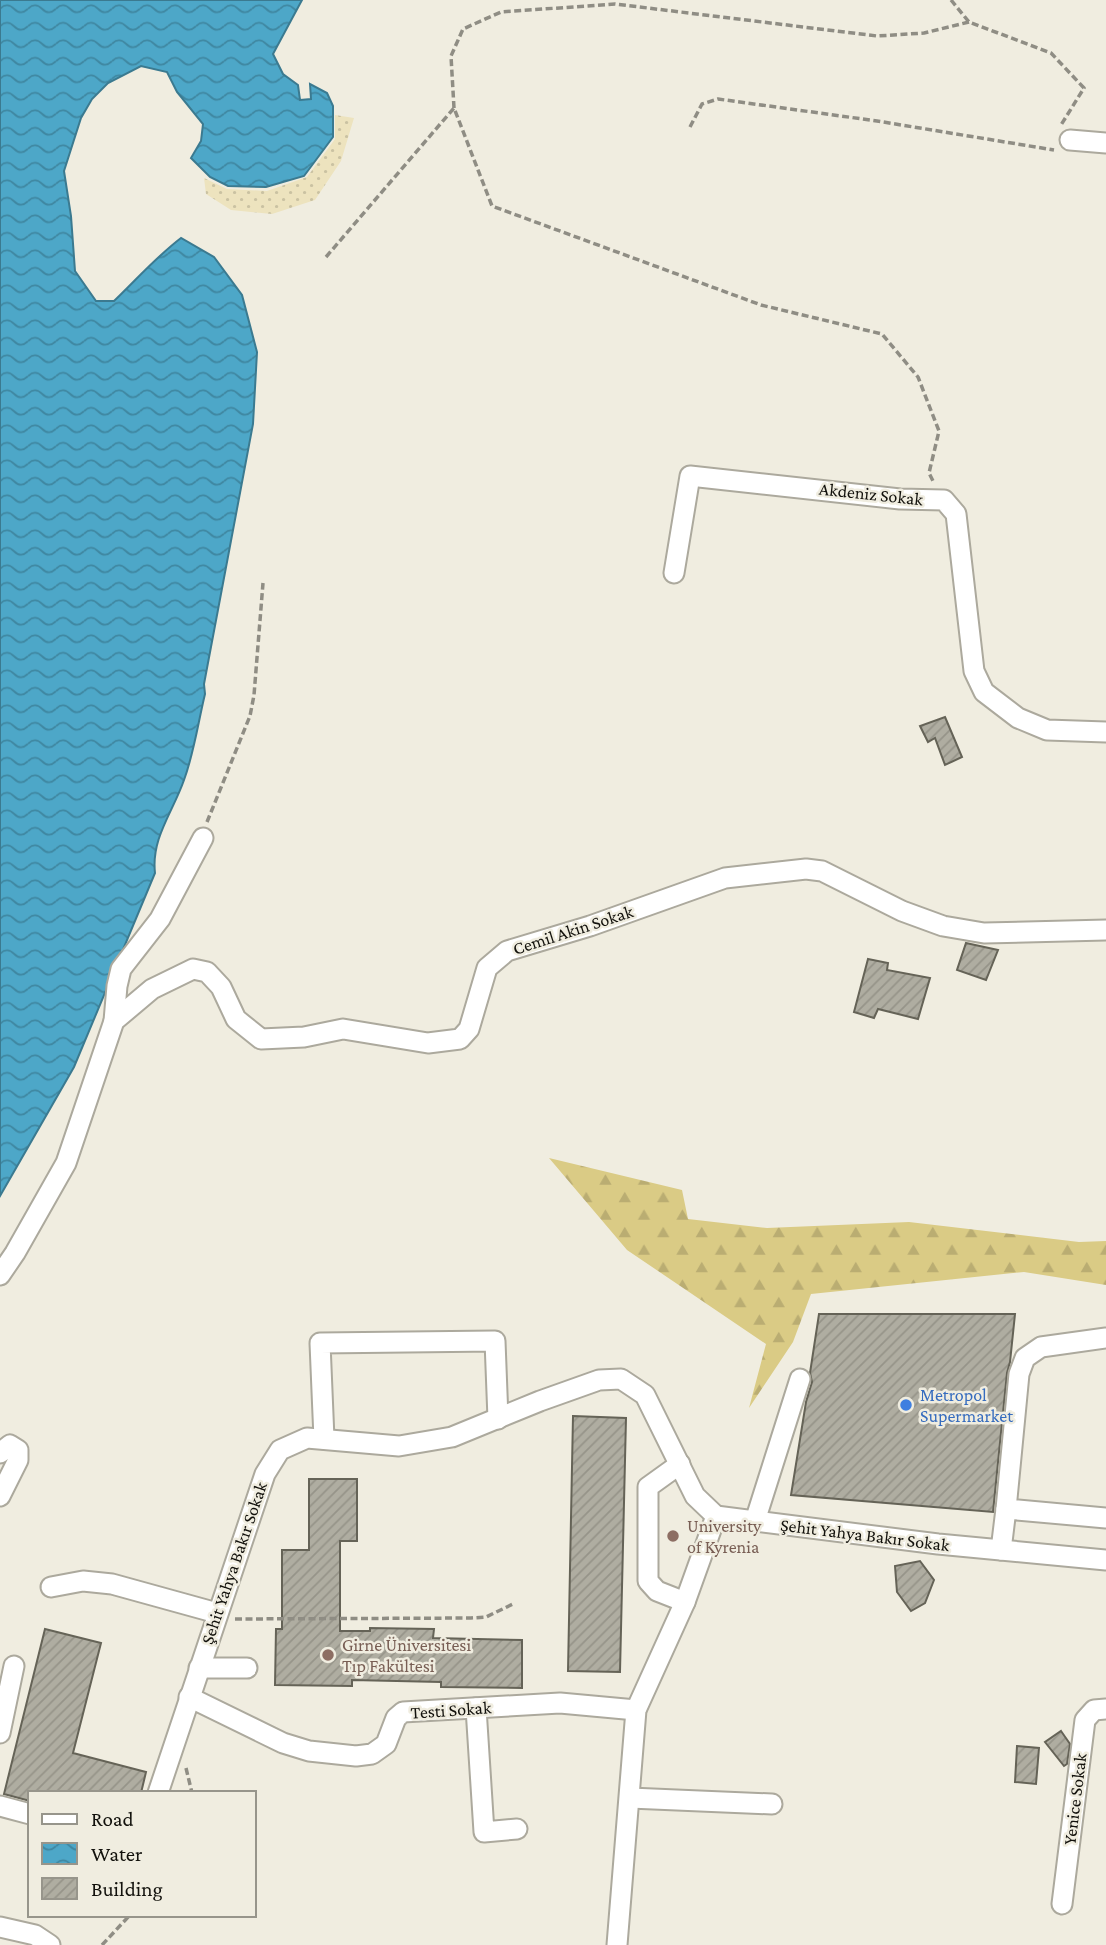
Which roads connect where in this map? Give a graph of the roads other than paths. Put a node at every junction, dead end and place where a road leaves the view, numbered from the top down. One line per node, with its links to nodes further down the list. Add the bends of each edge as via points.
1 (1106, 142): 2 (street)
2 (1066, 145)
3 (674, 573): 4 (street, Akdeniz Sokak, via 690,476 944,500 956,514 974,671 984,692 1018,719 1047,730)
4 (1106, 732)
5 (203, 838): 7 (street, via 160,919 121,969)
6 (1106, 930): 7 (street, Cemil Akin Sokak, via 984,933 943,926 822,871 806,869 725,878 507,951 487,968 469,1029 460,1039 428,1043 343,1029 261,1039 236,1020 221,987 207,972 194,969 152,989)
7 (114, 1021): 8 (street, via 66,1163)
8 (0, 1275)
9 (1106, 1338): 16 (street, via 1041,1347 1025,1358 1019,1374)
10 (800, 1379): 19 (street)
11 (498, 1419): 12 (street, Şehit Yahya Bakır Sokak, via 452,1437 399,1446); 12 (street, via 495,1341 320,1343); 14 (street, Şehit Yahya Bakır Sokak, via 599,1380 621,1380 645,1395)
12 (324, 1439): 24 (street, Şehit Yahya Bakır Sokak, via 307,1438 281,1450 265,1474)
13 (0, 1453): 15 (street, via 10,1445 18,1450 18,1460)
14 (680, 1464): 17 (street, Şehit Yahya Bakır Sokak, via 695,1496); 23 (street, via 648,1487 648,1581 657,1591)
15 (0, 1496)
16 (1006, 1509): 18 (street); 20 (street)
17 (716, 1516): 19 (street, Şehit Yahya Bakır Sokak); 23 (street)
18 (1106, 1518)
19 (755, 1521): 20 (street, Şehit Yahya Bakır Sokak)
20 (1001, 1550): 21 (street, Şehit Yahya Bakır Sokak)
21 (1106, 1560)
22 (51, 1587): 24 (street, via 83,1581 112,1584)
23 (685, 1602): 31 (street)
24 (216, 1616): 26 (street, Şehit Yahya Bakır Sokak)
25 (14, 1666): 32 (street)
26 (198, 1668): 27 (street); 28 (street, Şehit Yahya Bakır Sokak)
27 (247, 1668)
28 (189, 1697): 29 (street, Testi Sokak, via 290,1745 356,1756 372,1754 386,1744 402,1712); 33 (street, Şehit Yahya Bakır Sokak)
29 (476, 1708): 31 (street, Testi Sokak, via 560,1703); 38 (street, via 484,1832)
30 (1106, 1709): 39 (street, Yenice Sokak, via 1094,1710 1085,1720)
31 (636, 1710): 34 (street)
32 (0, 1733)
33 (159, 1791)
34 (630, 1798): 35 (street); 42 (street)
35 (772, 1804)
36 (0, 1806): 37 (street)
37 (28, 1813)
38 (517, 1829)
39 (1062, 1904)
40 (0, 1927): 41 (street, via 35,1935)
41 (50, 1945)
42 (617, 1945)

